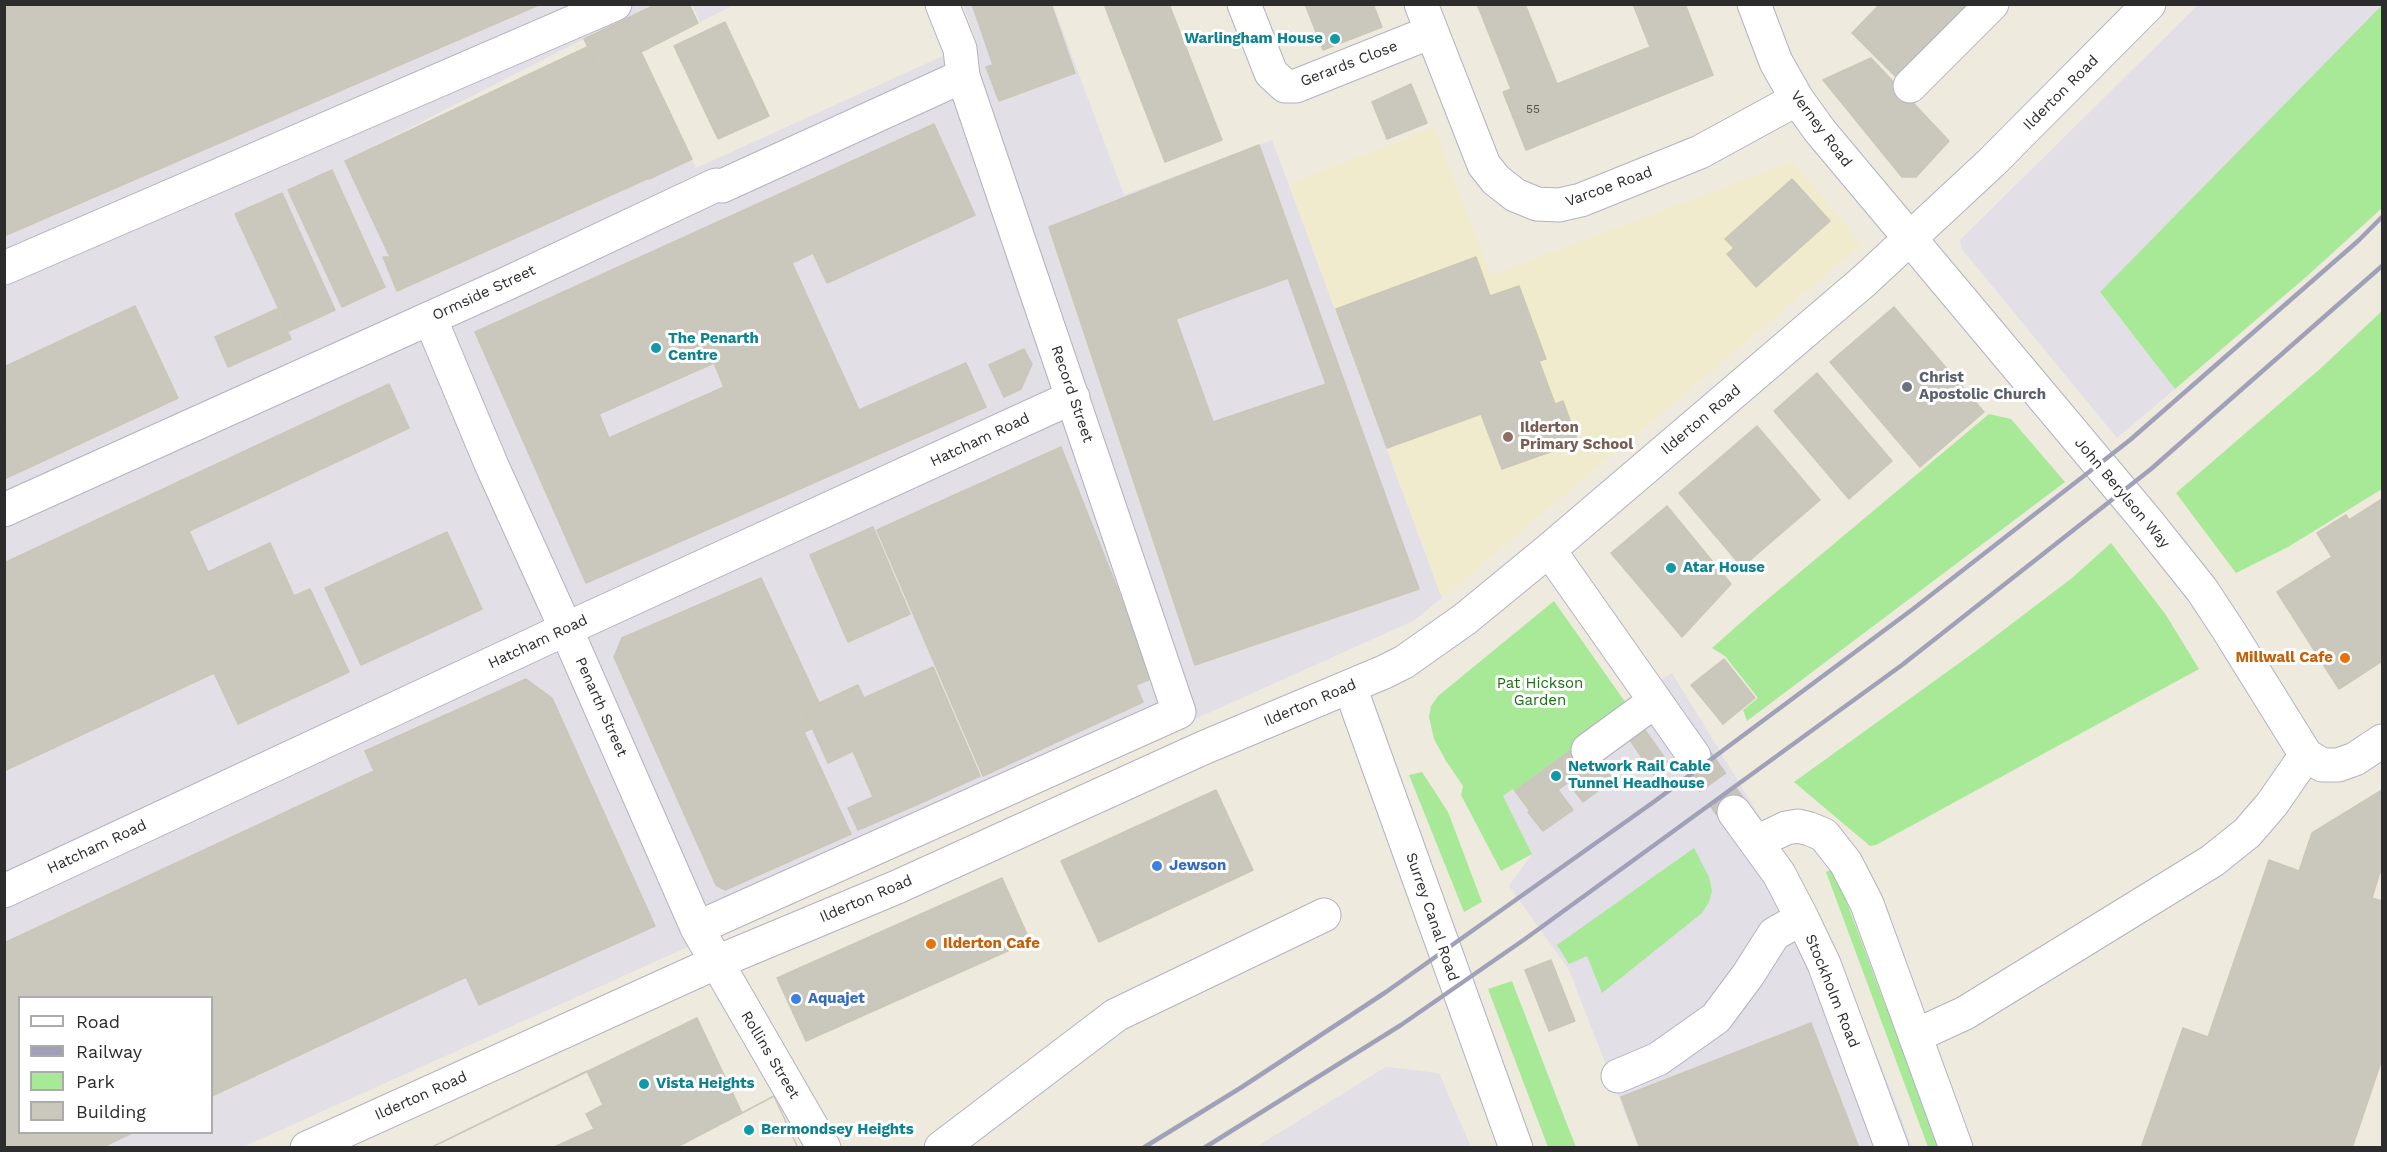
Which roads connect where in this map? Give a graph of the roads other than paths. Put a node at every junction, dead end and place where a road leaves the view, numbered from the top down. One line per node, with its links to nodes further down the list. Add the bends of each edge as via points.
1 (615, 4): 12 (street)
2 (942, 4): 8 (street, Record Street, via 960,49)
3 (1244, 4): 7 (street, Gerards Close, via 1272,73 1285,86 1296,86)
4 (1754, 4): 10 (street, Verney Road, via 1776,62)
5 (1992, 4): 9 (street)
6 (2150, 4): 11 (street, Ilderton Road)
7 (1426, 18): 10 (street, Varcoe Road, via 1484,165 1515,195 1537,204 1581,200 1700,152)
8 (963, 76): 13 (street, Ormside Street); 14 (street, Record Street)
9 (1910, 86)
10 (1797, 99): 11 (street, Verney Road)
11 (1910, 240): 16 (street, Ilderton Road); 23 (street, John Berylson Way, via 2202,590)
12 (4, 268)
13 (430, 318): 15 (street, Ormside Street); 17 (street, Penarth Street)
14 (1073, 398): 17 (street, Hatcham Road); 29 (street, Record Street, via 1179,712)
15 (4, 510)
16 (1549, 550): 18 (street, Ilderton Road, via 1425,648); 19 (street)
17 (567, 629): 26 (street, Hatcham Road); 29 (street, Penarth Street)
18 (1350, 687): 30 (street, Ilderton Road); 36 (street, Surrey Canal Road)
19 (1655, 701): 21 (street); 22 (street)
20 (2382, 741): 23 (street, via 2346,763 2330,766)
21 (1588, 750)
22 (1694, 756)
23 (2310, 758): 31 (street, via 2254,826 2212,861 1965,1013)
24 (1734, 812): 25 (street, Stockholm Road)
25 (1757, 842): 28 (street, Stockholm Road); 31 (street, via 1798,826 1824,835 1835,847 1867,904)
26 (4, 891)
27 (1324, 915): 35 (street, via 1116,1015)
28 (1802, 918): 32 (street, via 1774,934 1716,1018 1658,1059); 37 (street, Stockholm Road, via 1824,964)
29 (697, 928): 30 (street, Penarth Street)
30 (715, 963): 33 (street, Ilderton Road); 34 (street, Rollins Street)
31 (1915, 1036): 38 (street)
32 (1618, 1076)
33 (307, 1148)
34 (824, 1148)
35 (941, 1148)
36 (1516, 1148)
37 (1892, 1148)
38 (1956, 1148)

